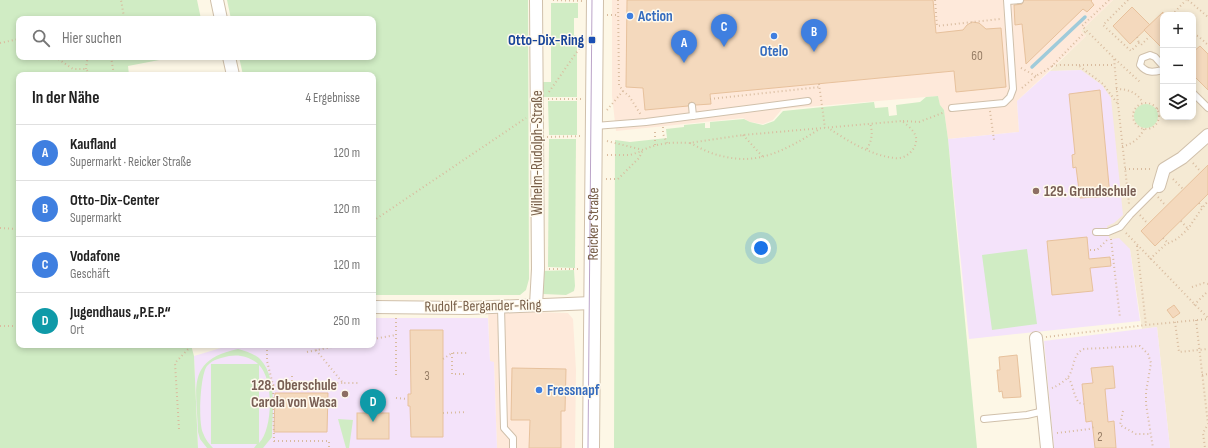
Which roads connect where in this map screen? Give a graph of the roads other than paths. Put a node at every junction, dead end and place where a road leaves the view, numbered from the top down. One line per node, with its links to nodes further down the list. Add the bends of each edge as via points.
1 (217, 0): 6 (street)
2 (536, 0): 22 (street, Wilhelm-Rudolph-Straße, via 539,103)
3 (595, 0): 17 (street, Reicker Straße)
4 (1020, 0): 5 (lane)
5 (1008, 1): 14 (lane, via 1013,89 1010,97 1004,102)
6 (220, 16)
7 (230, 60): 10 (street)
8 (1160, 63): 9 (lane, via 1150,55 1142,58 1140,65 1144,70 1151,72)
9 (1160, 70)
10 (232, 72)
11 (1196, 96): 15 (lane)
12 (808, 101): 16 (lane)
13 (692, 106): 16 (lane)
14 (952, 108)
15 (1208, 108)
16 (693, 116): 17 (lane)
17 (594, 132): 21 (street, Reicker Straße)
18 (1208, 135): 19 (street, via 1182,158 1164,169)
19 (1159, 186): 20 (lane, via 1120,227 1108,232)
20 (1096, 232)
21 (592, 303): 22 (street, Rudolf-Bergander-Ring); 29 (street, Reicker Straße)
22 (536, 305): 24 (street, Rudolf-Bergander-Ring)
23 (376, 307): 24 (street, Rudolf-Bergander-Ring)
24 (501, 307): 28 (lane, via 504,428 513,438)
25 (1036, 338): 26 (street)
26 (1044, 411): 27 (lane); 30 (street)
27 (984, 419)
28 (513, 448)
29 (591, 448)
30 (1047, 448)

